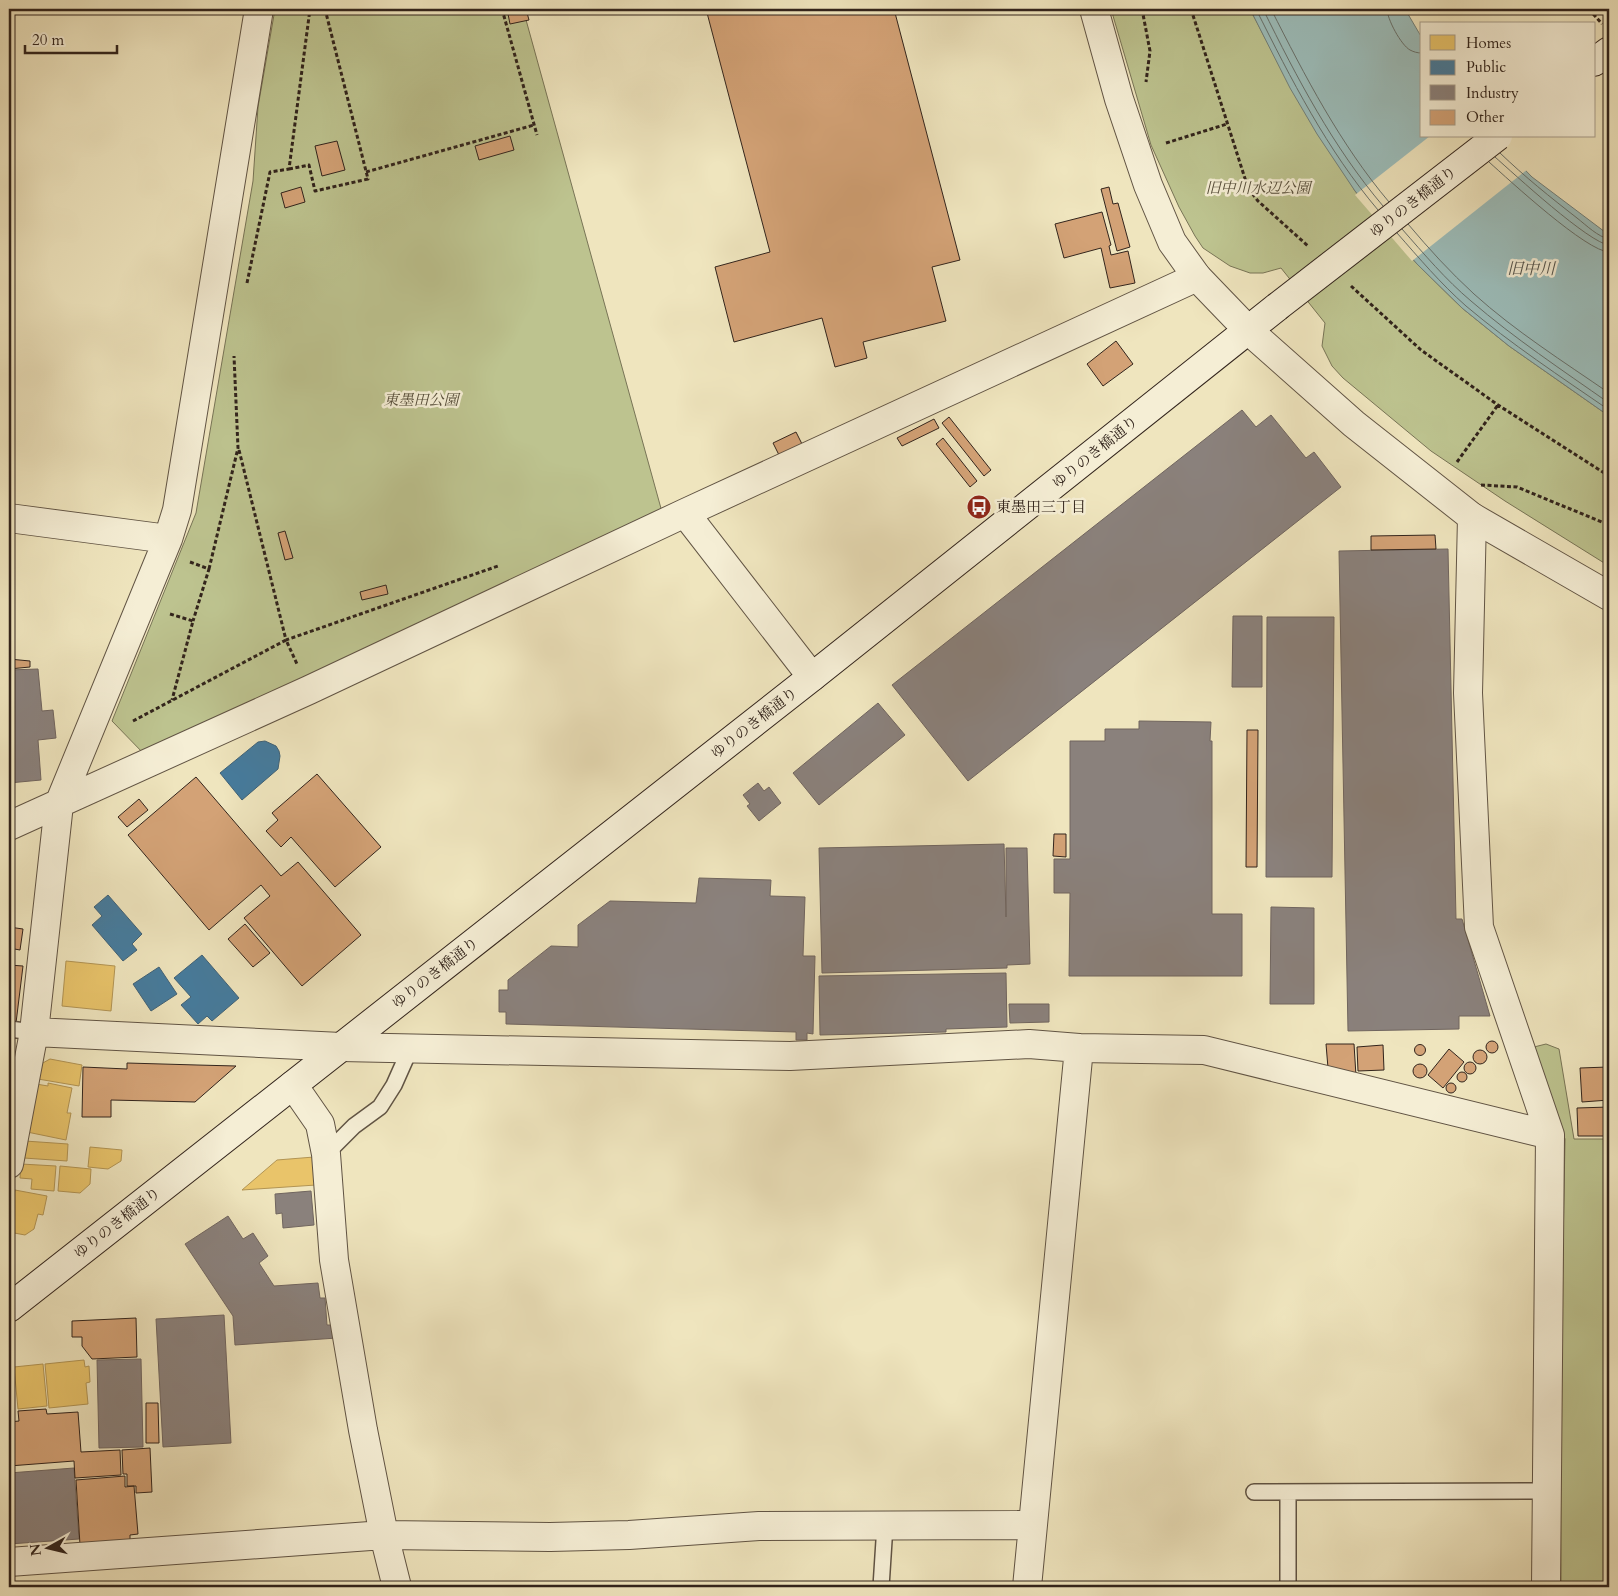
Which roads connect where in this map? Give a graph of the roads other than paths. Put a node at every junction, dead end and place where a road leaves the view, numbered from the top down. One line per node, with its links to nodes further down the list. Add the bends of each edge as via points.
1 (259, 9): 9 (street, via 177,510)
2 (1094, 9): 4 (street, via 1148,185 1172,242)
3 (1495, 138): 5 (street, ゆりのき橋通り, bridge)
4 (1197, 277): 5 (street); 6 (street)
5 (1248, 330): 7 (street, via 1354,424); 11 (street, ゆりのき橋通り)
6 (685, 513): 11 (street); 12 (street)
7 (1472, 517): 10 (street); 19 (street, via 1468,693 1479,927)
8 (9, 518): 9 (street)
9 (168, 539): 12 (street)
10 (1609, 596)
11 (812, 678): 15 (street, ゆりのき橋通り)
12 (59, 804): 13 (street); 14 (street)
13 (9, 826)
14 (22, 1031): 15 (street); 21 (street)
15 (341, 1047): 17 (street); 18 (street, ゆりのき橋通り)
16 (1079, 1048): 17 (street, via 1028,1044 790,1056); 19 (street, via 1204,1050); 27 (street)
17 (410, 1049): 20 (lane, via 394,1085 380,1106)
18 (293, 1085): 20 (street, via 320,1124); 22 (street, ゆりのき橋通り)
19 (1550, 1135): 23 (street)
20 (326, 1154): 28 (street, via 334,1260 362,1430)
21 (9, 1164)
22 (9, 1308)
23 (1547, 1491): 25 (lane); 34 (street)
24 (1254, 1492): 25 (lane)
25 (1288, 1493): 33 (lane)
26 (885, 1525): 27 (street); 28 (street, via 759,1526 550,1537); 31 (lane)
27 (1032, 1525): 32 (street)
28 (384, 1536): 29 (street); 30 (street)
29 (9, 1562)
30 (397, 1587)
31 (881, 1587)
32 (1027, 1587)
33 (1288, 1587)
34 (1546, 1587)

